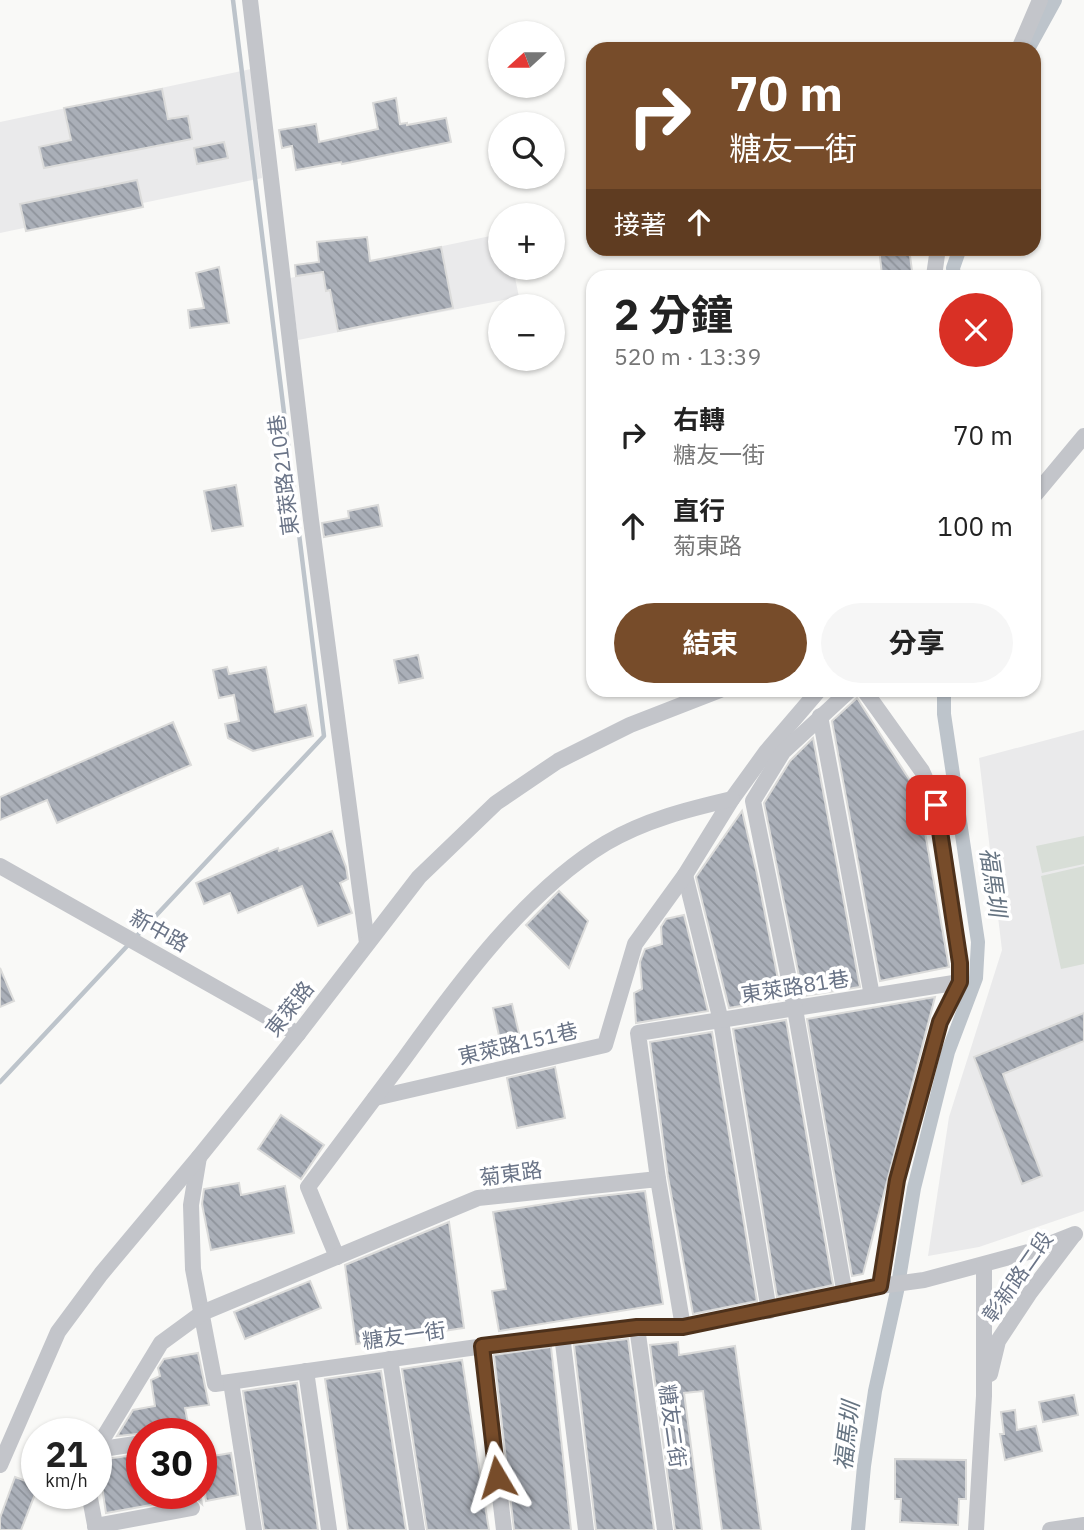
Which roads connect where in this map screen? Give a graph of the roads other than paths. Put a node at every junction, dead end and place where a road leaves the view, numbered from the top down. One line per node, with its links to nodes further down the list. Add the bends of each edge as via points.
1 (250, 0): 14 (street, 東萊路210巷)
2 (1040, 0): 3 (street)
3 (1022, 42)
4 (1084, 436): 5 (street)
5 (1041, 488)
6 (702, 697): 14 (street, 東萊路, via 630,725 558,761 496,803 419,877)
7 (813, 697): 11 (street, 東萊路151巷)
8 (842, 697): 10 (street)
9 (869, 697): 15 (street, via 922,771 936,805)
10 (820, 716): 16 (street); 17 (street, via 783,752 753,801)
11 (732, 799): 13 (street, 東萊路151巷); 20 (street, via 678,811 608,842 569,869 467,972)
12 (0, 866): 19 (street, 新中路)
13 (685, 875): 18 (street); 20 (street, 東萊路151巷, via 635,944 606,1045)
14 (367, 943): 19 (street, 東萊路)
15 (960, 982): 16 (street, 東萊路81巷); 26 (street, via 940,1022 897,1180)
16 (872, 996): 17 (street, 東萊路81巷)
17 (794, 1009): 18 (street, 東萊路81巷); 27 (street)
18 (721, 1021): 22 (street, 東萊路81巷, via 638,1033); 28 (street)
19 (298, 1034): 21 (street, 東萊路)
20 (375, 1098): 24 (street, via 308,1187)
21 (199, 1157): 29 (street, via 191,1205 194,1269); 39 (street, 東萊路, via 100,1274 58,1332)
22 (658, 1179): 24 (street, 菊東路, via 478,1198); 31 (street)
23 (1079, 1232): 25 (street); 37 (street, 彰新路二段, via 998,1341)
24 (337, 1256): 29 (street, 菊東路)
25 (984, 1265): 26 (street); 37 (street)
26 (887, 1286): 27 (street)
27 (845, 1295): 28 (street)
28 (769, 1311): 31 (street)
29 (202, 1312): 36 (street); 38 (street, 菊東路, via 161,1343)
30 (637, 1327): 31 (street, 糖友一街); 32 (street, 糖友一街); 49 (street, 糖友二街)
31 (683, 1327)
32 (562, 1335): 33 (street, 糖友一街); 48 (street)
33 (482, 1346): 34 (street, 糖友一街); 47 (street)
34 (390, 1359): 35 (street, 糖友一街); 46 (street)
35 (306, 1371): 36 (street, 糖友一街); 45 (street)
36 (223, 1383): 44 (street)
37 (984, 1396): 50 (street)
38 (112, 1424)
39 (0, 1465)
40 (92, 1509): 43 (street)
41 (187, 1509): 43 (street)
42 (1084, 1525): 51 (street)
43 (95, 1528)
44 (254, 1530)
45 (329, 1530)
46 (417, 1530)
47 (503, 1530)
48 (586, 1530)
49 (665, 1530)
50 (976, 1530)
51 (1051, 1530)

